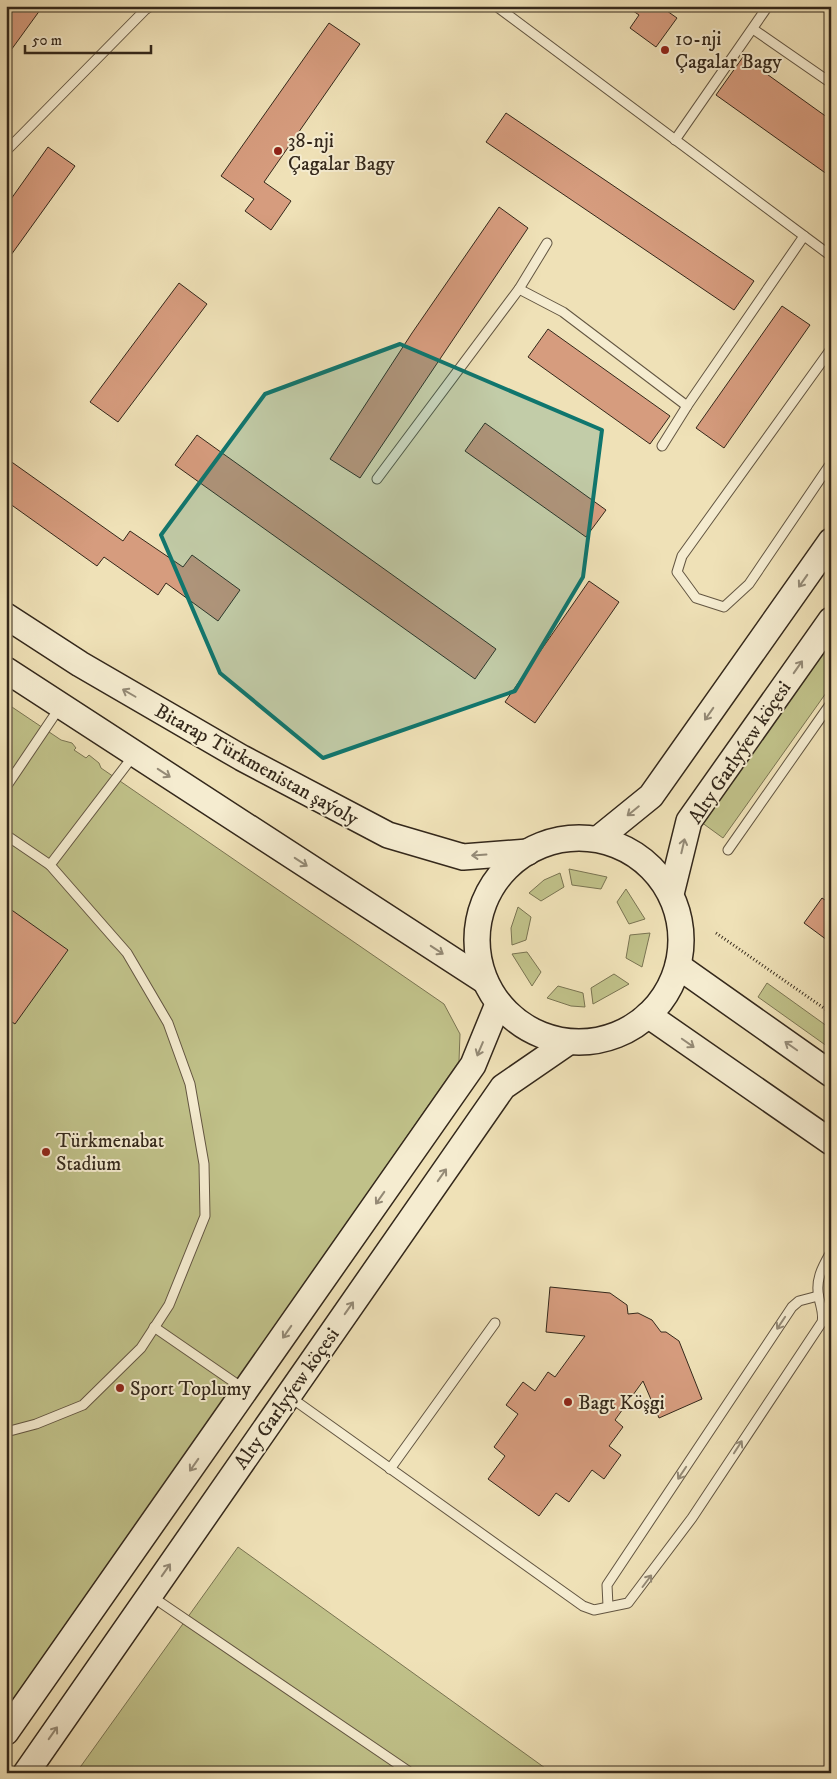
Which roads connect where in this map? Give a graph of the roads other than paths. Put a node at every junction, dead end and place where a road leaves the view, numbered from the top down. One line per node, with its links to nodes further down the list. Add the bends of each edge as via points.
1 (496, 6): 6 (lane)
2 (768, 6): 4 (lane)
3 (145, 7): 7 (lane)
4 (752, 29): 5 (lane); 6 (lane)
5 (831, 83)
6 (675, 140): 8 (lane)
7 (6, 151)
8 (804, 236): 10 (lane); 13 (lane)
9 (548, 242): 11 (lane)
10 (831, 256)
11 (518, 289): 13 (lane, via 563,312); 16 (lane)
12 (831, 349): 15 (lane, via 682,556 677,572 696,598 724,607 749,584)
13 (687, 406): 14 (lane)
14 (662, 446)
15 (831, 463)
16 (377, 479)
17 (831, 541): 26 (street, one-way to 26, via 651,796)
18 (6, 616): 28 (street, Bitarap Türkmenistan şaýoly, one-way to 18, via 463,857 388,835 242,758 80,664)
19 (831, 620): 30 (street, Alty Garlyýew köçesi, one-way to 19, via 688,821)
20 (6, 670): 22 (street)
21 (831, 703): 27 (lane)
22 (60, 706): 23 (street); 24 (lane)
23 (134, 754): 29 (lane); 32 (street, one-way to 32)
24 (6, 787)
25 (6, 835): 29 (lane)
26 (598, 839): 28 (street, via 558,840); 30 (street, via 628,850 653,868)
27 (728, 850)
28 (528, 852): 32 (street, via 505,870 488,894 478,922 477,952)
29 (50, 865): 41 (lane, via 127,953 168,1023 190,1084 204,1164 206,1216 168,1305)
30 (671, 894): 31 (street, via 680,916 682,941)
31 (678, 966): 34 (street, via 676,976 658,1006); 36 (street, one-way to 31)
32 (485, 981): 33 (street)
33 (498, 1004): 35 (street, via 533,1032); 42 (street, Alty Garlyýew köçesi, one-way to 42, via 473,1065)
34 (648, 1015): 35 (street, via 631,1029 600,1041); 37 (street, one-way to 37)
35 (567, 1043): 43 (street, Alty Garlyýew köçesi, one-way to 35, via 503,1087)
36 (831, 1074)
37 (831, 1142)
38 (831, 1252): 39 (lane, via 819,1274)
39 (818, 1296): 47 (lane, one-way to 47, via 799,1301 792,1308 607,1585); 47 (lane, one-way to 39, via 628,1603 692,1518 822,1322 824,1316)
40 (495, 1323): 45 (lane)
41 (154, 1327): 42 (lane); 44 (lane, via 141,1348 83,1405)
42 (246, 1391): 48 (street, Alty Garlyýew köçesi, one-way to 48)
43 (288, 1396): 45 (lane); 46 (street, Alty Garlyýew köçesi, one-way to 43)
44 (6, 1432)
45 (390, 1469): 47 (lane, via 583,1606 594,1610)
46 (149, 1595): 49 (street, Alty Garlyýew köçesi, one-way to 46); 50 (lane)
47 (608, 1606)
48 (6, 1732)
49 (26, 1773)
50 (411, 1773)

